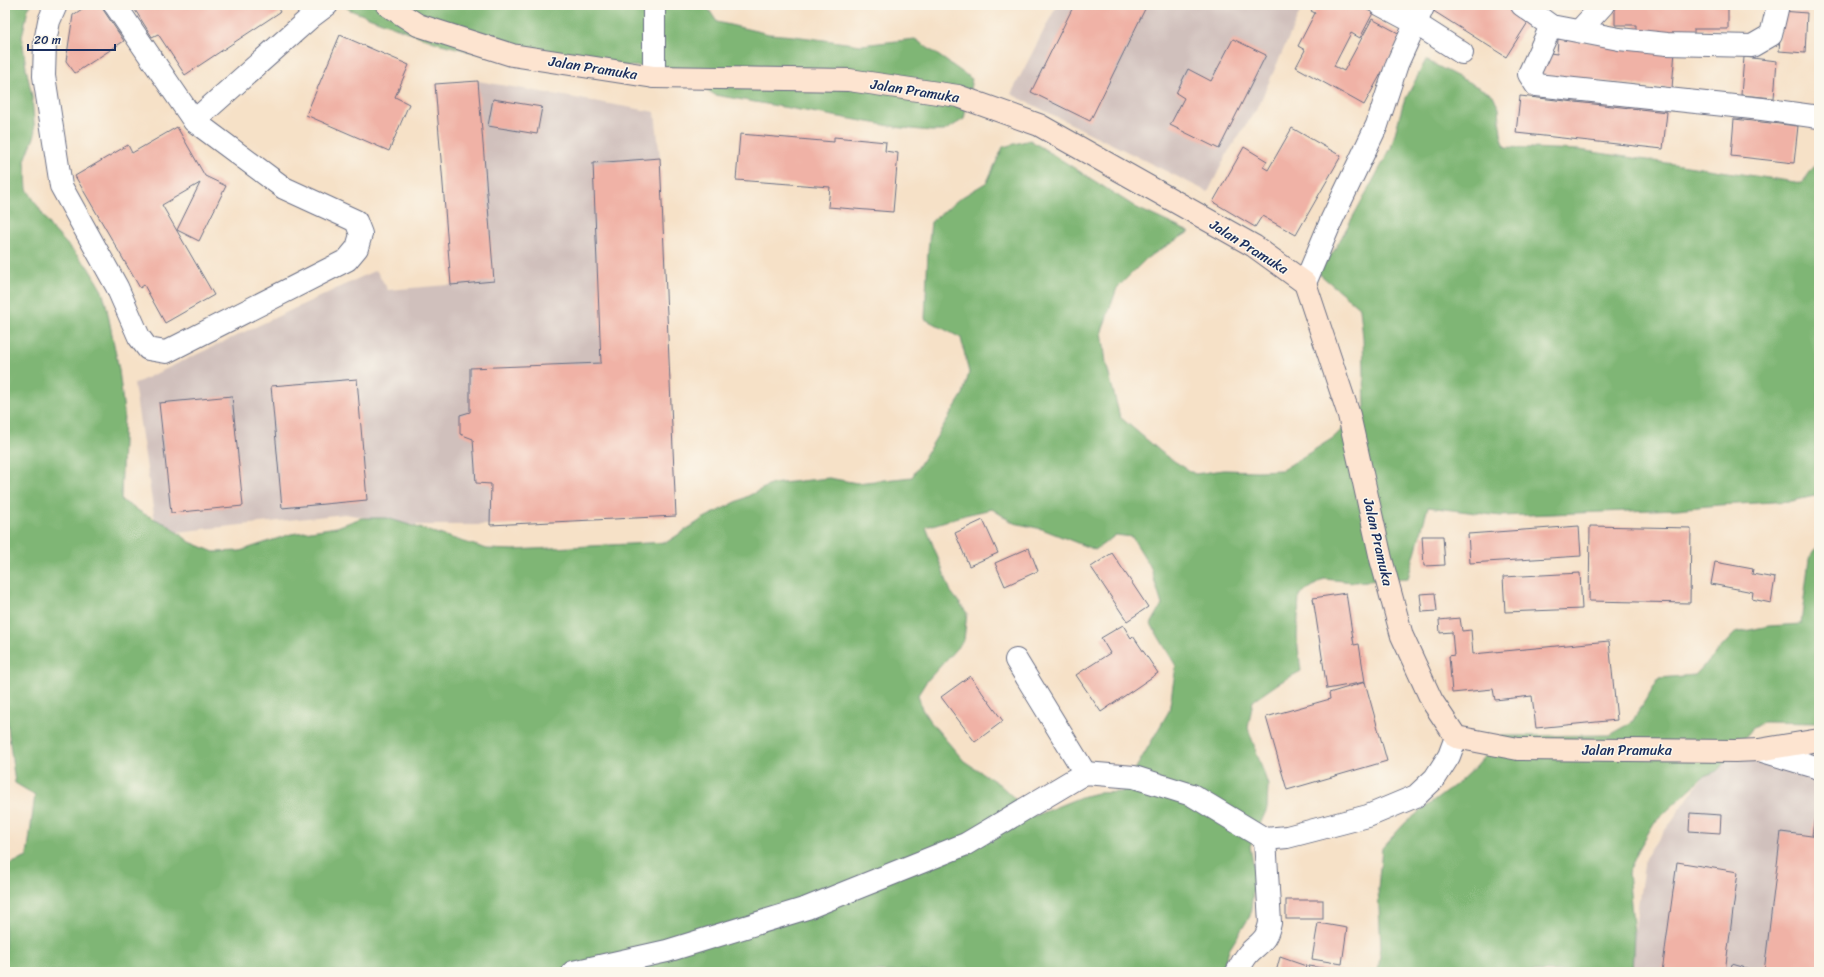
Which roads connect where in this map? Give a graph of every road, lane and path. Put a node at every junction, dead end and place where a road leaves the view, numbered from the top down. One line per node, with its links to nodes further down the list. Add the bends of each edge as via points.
1 (56, 5): 16 (street, via 49,21 45,42 44,76 60,186 117,287 139,337 148,349 166,352 347,260 357,248 361,234 356,221 284,188)
2 (115, 5): 16 (street)
3 (327, 5): 16 (street)
4 (387, 5): 14 (main road, Jalan Pramuka, via 418,25 512,55)
5 (654, 5): 14 (street)
6 (1381, 5): 10 (street)
7 (1522, 5): 11 (street)
8 (1603, 5): 12 (street)
9 (1778, 5): 12 (street, via 1771,35 1752,46 1667,44 1619,39)
10 (1419, 14): 13 (street); 17 (street, via 1397,64 1377,125 1332,219)
11 (1551, 26): 12 (street); 15 (street, via 1529,74 1536,85)
12 (1580, 30)
13 (1462, 53)
14 (654, 77): 17 (main road, Jalan Pramuka, via 849,80 958,96 1039,125 1254,246)
15 (1819, 117)
16 (194, 121)
17 (1306, 283): 19 (main road, Jalan Pramuka, via 1349,415 1381,559 1402,636 1432,700)
18 (1016, 660): 23 (street)
19 (1456, 737): 21 (main road, Jalan Pramuka, via 1518,749); 24 (street, via 1435,778 1416,796 1368,816 1288,837)
20 (1819, 740): 21 (main road, Jalan Pramuka)
21 (1759, 750): 22 (street)
22 (1819, 768)
23 (1085, 773): 24 (street, via 1134,777 1192,795); 25 (street, via 966,844 807,908 667,951)
24 (1266, 839): 26 (street, via 1270,923 1268,932 1259,945 1246,956)
25 (573, 972)
26 (1237, 972)

